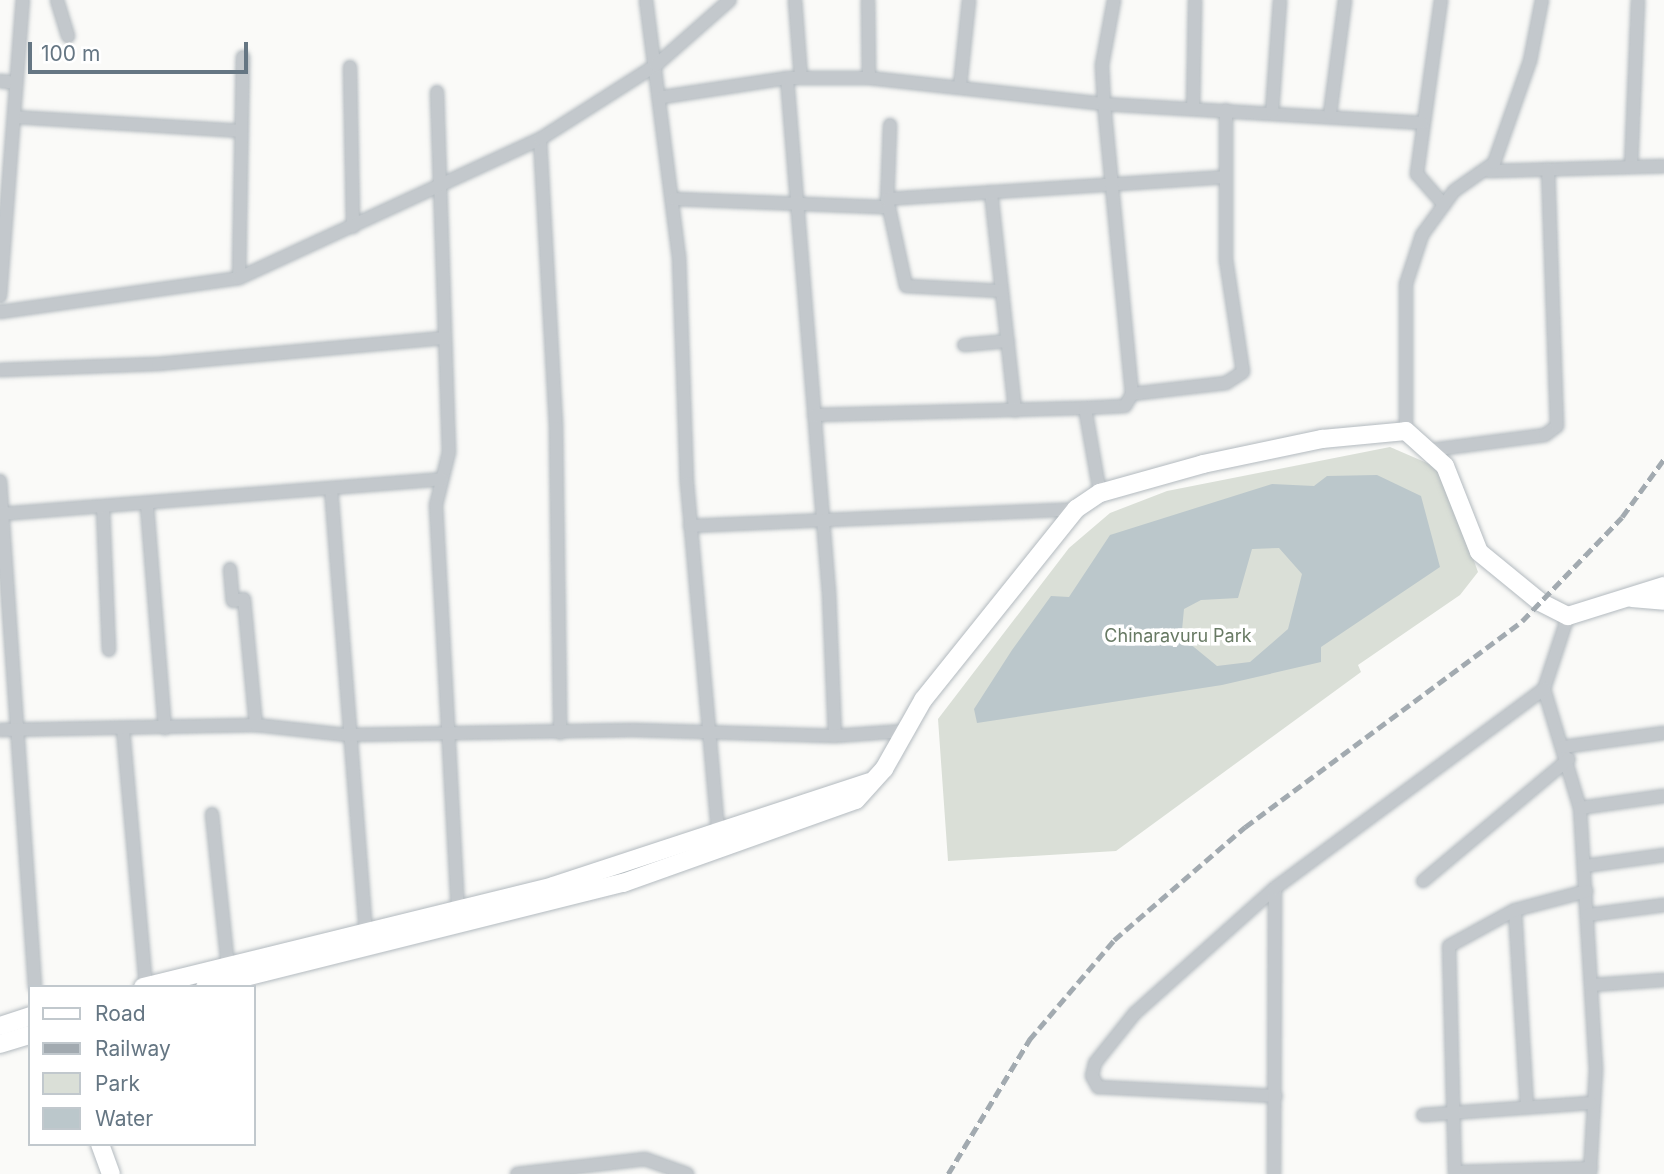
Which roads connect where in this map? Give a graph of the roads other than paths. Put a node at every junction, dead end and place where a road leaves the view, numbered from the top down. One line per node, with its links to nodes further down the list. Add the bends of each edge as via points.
1 (23, 0): 23 (street)
2 (57, 0): 15 (street)
3 (646, 0): 17 (street)
4 (730, 0): 17 (street)
5 (795, 0): 20 (street)
6 (868, 0): 21 (street)
7 (969, 0): 24 (street)
8 (1114, 0): 27 (street, via 1102,65)
9 (1195, 0): 28 (street)
10 (1280, 0): 30 (street)
11 (1345, 0): 31 (street)
12 (1441, 0): 33 (street)
13 (1542, 0): 40 (street, via 1530,61)
14 (1638, 0): 38 (street)
15 (68, 36)
16 (243, 57): 35 (street)
17 (656, 65): 26 (street); 36 (street)
18 (350, 67): 49 (street)
19 (787, 78): 20 (street); 26 (street); 47 (street)
20 (801, 78): 21 (street)
21 (869, 78): 24 (street)
22 (0, 81): 23 (street)
23 (16, 83): 32 (street)
24 (960, 86): 27 (street)
25 (437, 92): 42 (street)
26 (663, 97): 45 (street)
27 (1104, 104): 28 (street); 43 (street)
28 (1193, 109): 29 (street)
29 (1226, 110): 30 (street); 41 (street)
30 (1272, 112): 31 (street)
31 (1330, 114): 33 (street)
32 (14, 117): 35 (street); 53 (street)
33 (1422, 123): 48 (street, via 1420,184)
34 (890, 125): 46 (street)
35 (242, 131): 51 (street)
36 (540, 139): 42 (street); 89 (street, via 556,428)
37 (1664, 166): 38 (street)
38 (1631, 167): 39 (street)
39 (1548, 169): 40 (street); 64 (street, via 1557,426 1545,435)
40 (1489, 171): 48 (street, via 1462,184)
41 (1224, 177): 43 (street); 59 (street, via 1226,260 1243,372 1226,383)
42 (442, 184): 49 (street); 55 (street)
43 (1111, 184): 44 (street); 59 (street)
44 (990, 192): 46 (street); 52 (street)
45 (674, 199): 47 (street); 74 (street)
46 (887, 203): 47 (street); 50 (street); 52 (street, via 906,286)
47 (799, 204): 62 (street)
48 (1444, 205): 63 (street, via 1422,235 1406,284)
49 (353, 227): 51 (street)
50 (888, 236)
51 (239, 278): 54 (street)
52 (1002, 291): 56 (street)
53 (0, 296)
54 (0, 313)
55 (444, 338): 58 (street, via 158,364); 65 (street, via 449,452)
56 (1008, 341): 57 (street); 61 (street)
57 (964, 345)
58 (0, 370)
59 (1132, 394): 60 (street, via 1125,406)
60 (1085, 408): 61 (street); 68 (street)
61 (1015, 411): 62 (street)
62 (814, 415): 73 (street)
63 (1406, 431): 64 (main road); 68 (main road, via 1246,454)
64 (1431, 450): 79 (main road, via 1455,484 1479,552)
65 (442, 479): 67 (street); 91 (street, via 436,505)
66 (0, 481): 72 (street)
67 (331, 488): 69 (street); 92 (street)
68 (1100, 493): 71 (main road)
69 (147, 506): 70 (street); 83 (street)
70 (103, 508): 72 (street); 80 (street)
71 (1076, 509): 73 (street); 88 (main road)
72 (1, 514): 84 (street)
73 (822, 522): 74 (street); 93 (street)
74 (690, 526): 87 (street)
75 (230, 569): 82 (street, via 233,601 244,599)
76 (1664, 586): 77 (main road)
77 (1632, 598): 78 (main road); 79 (main road)
78 (1664, 601)
79 (1569, 616): 81 (street)
80 (109, 650)
81 (1544, 689): 94 (street); 103 (street)
82 (257, 725): 83 (street); 92 (street)
83 (165, 728): 85 (street)
84 (14, 729): 85 (street); 86 (street); 112 (street)
85 (123, 729): 113 (street)
86 (0, 730)
87 (706, 731): 89 (street); 93 (street); 99 (street)
88 (904, 731): 93 (street); 95 (main road, via 884,769)
89 (560, 733): 91 (street)
90 (1664, 733): 94 (street)
91 (448, 734): 92 (street); 107 (street)
92 (347, 735): 109 (street)
93 (835, 736)
94 (1566, 753): 97 (street); 102 (street)
95 (869, 782): 99 (main road); 115 (main road, via 856,800 815,818 623,883)
96 (1664, 796): 97 (street)
97 (1580, 808): 101 (street)
98 (212, 814): 110 (street)
99 (719, 833): 107 (main road)
100 (1664, 855): 101 (street)
101 (1585, 866): 104 (street)
102 (1423, 881)
103 (1275, 888): 121 (street); 121 (street, via 1135,1013 1095,1063 1092,1076 1098,1087)
104 (1587, 891): 106 (street); 108 (street)
105 (1664, 905): 108 (street)
106 (1515, 910): 123 (street); 124 (street, via 1449,946)
107 (458, 912): 109 (main road)
108 (1588, 915): 116 (street)
109 (366, 934): 110 (main road)
110 (228, 967): 114 (main road)
111 (1664, 981): 116 (street)
112 (35, 985)
113 (144, 985)
114 (148, 985)
115 (213, 985)
116 (1592, 985): 122 (street, via 1596,1069)
117 (28, 1017): 118 (main road)
118 (0, 1026)
119 (28, 1036): 120 (main road)
120 (0, 1044)
121 (1276, 1096): 132 (street)
122 (1591, 1103): 123 (street); 127 (street)
123 (1527, 1107): 124 (street)
124 (1456, 1113): 125 (street); 128 (street)
125 (1423, 1115)
126 (101, 1146): 129 (main road)
127 (1590, 1171): 128 (street)
128 (1455, 1173)
129 (111, 1174)
130 (517, 1174): 131 (street, via 645,1159)
131 (687, 1174)
132 (1274, 1174)

